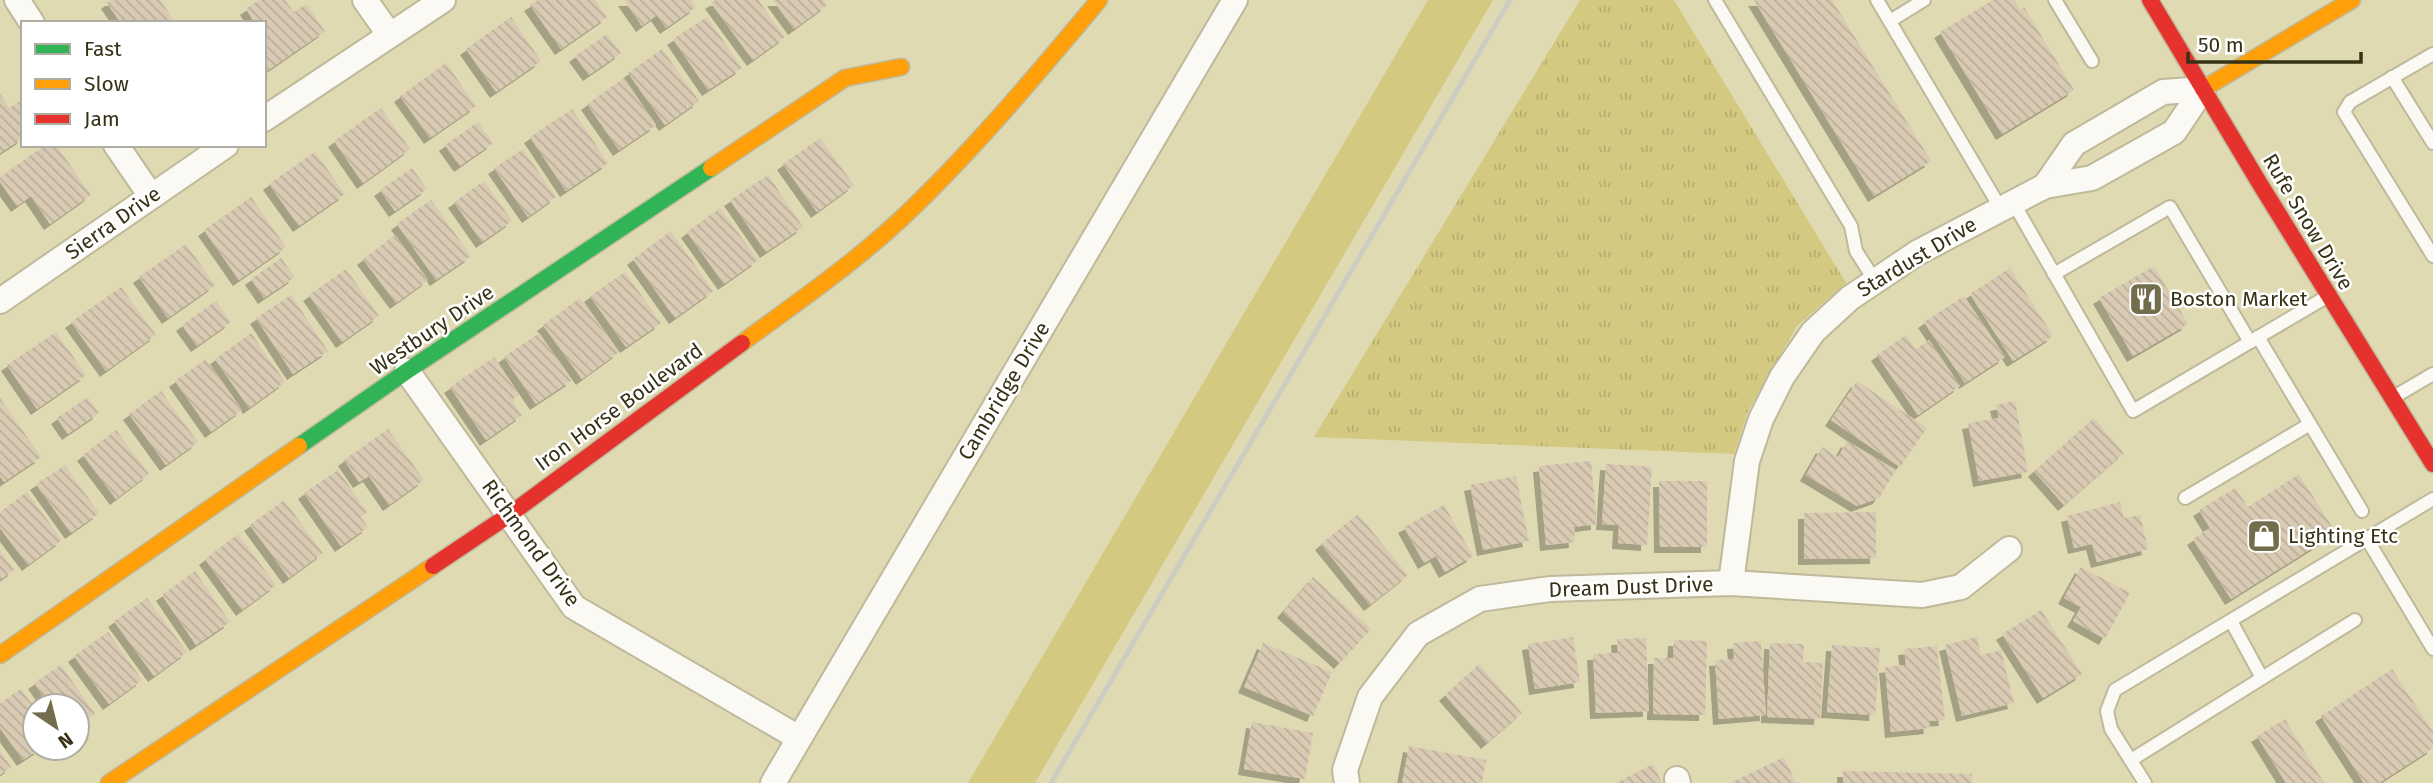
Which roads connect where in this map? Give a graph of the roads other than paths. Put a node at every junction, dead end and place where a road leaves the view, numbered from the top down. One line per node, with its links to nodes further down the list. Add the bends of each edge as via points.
1 (17, 0): 12 (street)
2 (365, 0): 14 (street)
3 (443, 0): 14 (street)
4 (1099, 0): 41 (street, Iron Horse Boulevard, via 1012,103 902,218 837,273)
5 (1235, 0): 50 (street, Cambridge Drive)
6 (1715, 0): 29 (lane, via 1852,226 1856,251)
7 (1877, 0): 13 (lane)
8 (1924, 0): 13 (lane)
9 (2055, 0): 16 (lane)
10 (2150, 0): 19 (street, Rufe Snow Drive)
11 (2352, 0): 19 (street)
12 (31, 21)
13 (1890, 21): 26 (lane)
14 (389, 34): 20 (street)
15 (2433, 54): 18 (lane)
16 (2092, 61)
17 (901, 67): 33 (street, Westbury Drive, via 845,78)
18 (2392, 77): 21 (lane); 27 (lane, via 2350,102 2344,112)
19 (2203, 89): 24 (street, Stardust Drive, via 2174,132 2092,178); 24 (street, Stardust Drive, via 2163,92 2074,144); 30 (street, Rufe Snow Drive)
20 (266, 118)
21 (2433, 143)
22 (117, 147): 25 (street)
23 (223, 147): 25 (street, Sierra Drive)
24 (2045, 186): 26 (street, Stardust Drive)
25 (151, 196): 31 (street, Sierra Drive)
26 (2007, 206): 28 (lane); 29 (street, Stardust Drive, via 1916,253)
27 (2433, 256)
28 (2054, 274): 32 (lane, via 2170,207); 32 (lane, via 2133,411)
29 (1875, 281): 44 (street, Stardust Drive, via 1813,332 1782,377 1761,419 1747,461)
30 (2328, 295): 32 (lane); 35 (street, Rufe Snow Drive)
31 (0, 301)
32 (2254, 339): 36 (lane)
33 (407, 371): 41 (street, Richmond Drive); 48 (street, Westbury Drive)
34 (2433, 373): 35 (lane)
35 (2391, 399): 37 (street, Rufe Snow Drive)
36 (2310, 424): 38 (lane); 40 (lane)
37 (2433, 464)
38 (2185, 498)
39 (2433, 499): 42 (lane)
40 (2362, 511)
41 (509, 515): 50 (street, Richmond Drive, via 574,607); 52 (street, Iron Horse Boulevard)
42 (2367, 539): 46 (lane); 47 (lane)
43 (2009, 549): 44 (street, Dream Dust Drive, via 1961,587 1922,595)
44 (1731, 583): 54 (street, Dream Dust Drive, via 1550,589 1480,599 1418,634 1370,697 1345,770)
45 (2355, 620): 49 (lane)
46 (2231, 621): 49 (lane); 51 (lane, via 2115,691 2106,710 2111,729)
47 (2433, 649)
48 (0, 655)
49 (2262, 678): 51 (lane)
50 (799, 738): 53 (street, Cambridge Drive)
51 (2131, 760): 55 (lane)
52 (109, 783)
53 (773, 783)
54 (1346, 783)
55 (2145, 783)

